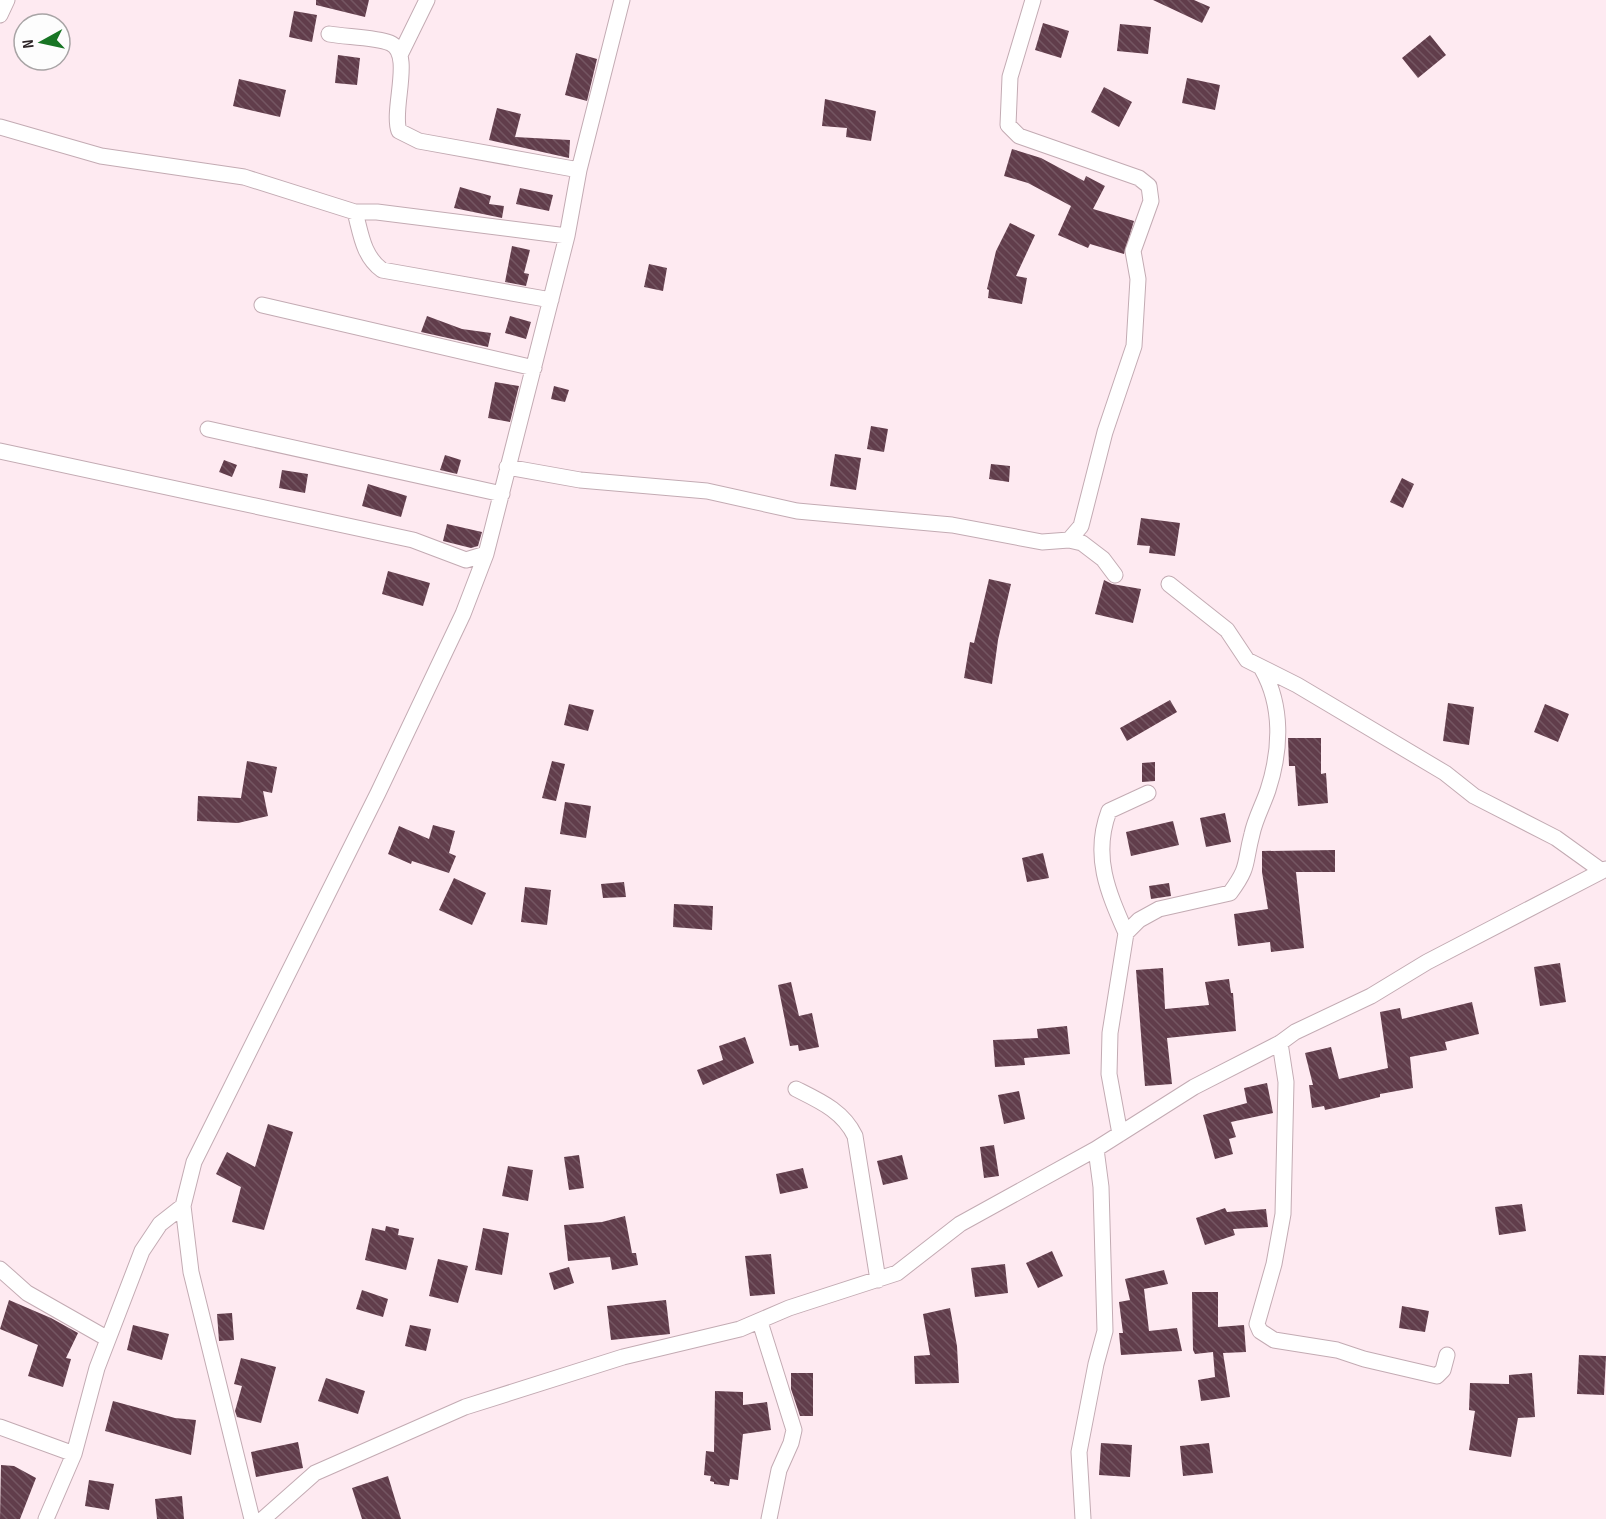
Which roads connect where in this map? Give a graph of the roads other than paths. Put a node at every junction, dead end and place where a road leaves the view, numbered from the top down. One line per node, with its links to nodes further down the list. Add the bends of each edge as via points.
1 (7, 0): 5 (street)
2 (427, 0): 7 (street)
3 (622, 0): 9 (street)
4 (1033, 0): 19 (street, via 1010,77 1008,125 1019,136 1139,178 1149,186 1151,201 1133,251 1138,279 1134,346 1105,432 1081,526)
5 (0, 15)
6 (329, 34): 7 (street, via 391,43)
7 (401, 54): 9 (street, via 395,120 399,131 419,141)
8 (0, 127): 10 (street, via 101,156 264,182)
9 (579, 170): 11 (street)
10 (355, 212): 11 (street); 12 (street, via 366,253 382,270)
11 (567, 236): 12 (street)
12 (551, 300): 14 (street)
13 (262, 305): 14 (street)
14 (534, 369): 17 (street)
15 (208, 429): 18 (street)
16 (0, 451): 21 (street, via 412,540)
17 (507, 467): 18 (street); 19 (street, via 580,480 708,491 797,511 952,525 1042,542)
18 (502, 494): 20 (street)
19 (1069, 540): 22 (street, via 1082,543 1103,559)
20 (486, 554): 21 (street); 23 (street)
21 (466, 560): 23 (street)
22 (1114, 574)
23 (476, 582): 33 (street, via 362,826 194,1162)
24 (1169, 584): 25 (street, via 1227,630 1247,660)
25 (1262, 669): 27 (street, via 1445,772 1474,796 1556,838); 28 (street, via 1276,702 1278,747 1252,833 1246,872 1230,893 1159,909)
26 (1148, 793): 28 (street, via 1109,811 1102,830 1107,890)
27 (1604, 870): 29 (street)
28 (1126, 933): 31 (street, via 1110,1034 1110,1074)
29 (1280, 1043): 31 (street, via 1194,1087); 38 (street, via 1286,1082 1283,1214 1257,1324 1260,1331 1274,1340 1336,1350 1437,1376)
30 (796, 1089): 35 (street, via 835,1110 848,1121 855,1136)
31 (1120, 1134): 32 (street)
32 (1096, 1149): 35 (street, via 960,1224 897,1273); 45 (street, via 1101,1187 1105,1332 1079,1452)
33 (183, 1206): 37 (street, via 160,1224 142,1251); 42 (street, via 191,1272)
34 (0, 1269): 37 (street, via 27,1293)
35 (878, 1280): 36 (street, via 789,1308)
36 (760, 1322): 43 (street, via 623,1358 465,1407 315,1473); 44 (street, via 794,1430 779,1470)
37 (108, 1339): 40 (street)
38 (1447, 1355)
39 (0, 1427): 40 (street)
40 (74, 1454): 41 (street)
41 (46, 1519)
42 (252, 1519)
43 (263, 1519)
44 (769, 1519)
45 (1083, 1519)

